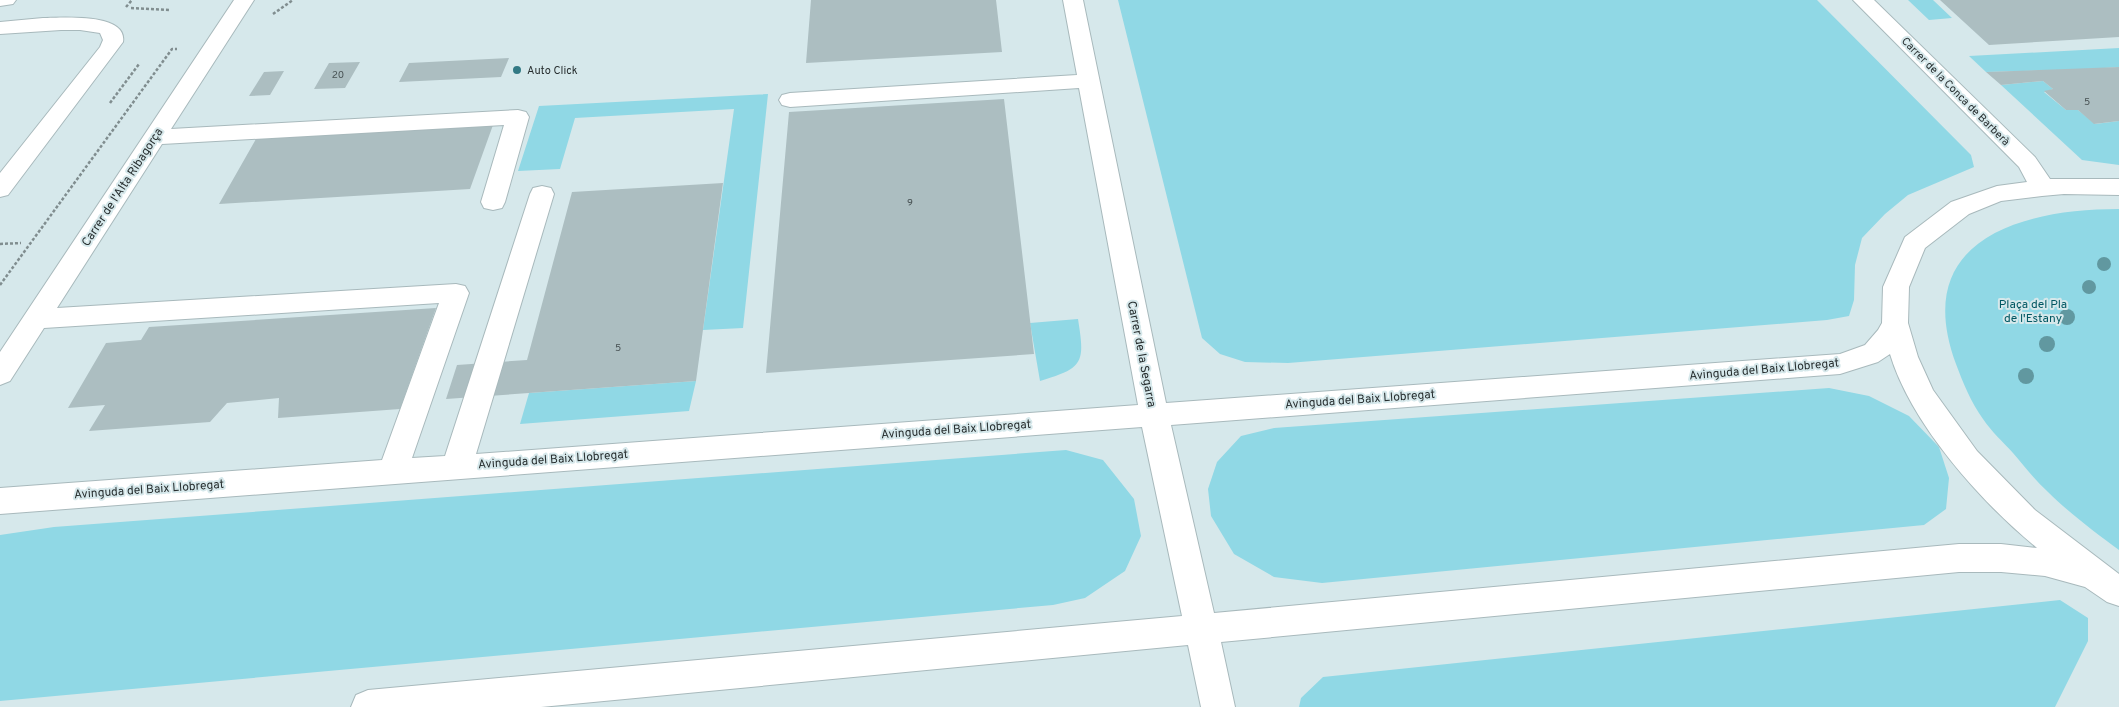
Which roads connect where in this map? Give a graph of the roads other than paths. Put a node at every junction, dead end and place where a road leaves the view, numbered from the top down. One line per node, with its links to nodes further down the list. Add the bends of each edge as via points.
1 (0, 0): 2 (street)
2 (6, 0)
3 (244, 0): 9 (street, Carrer de l'Alta Ribagorça)
4 (1073, 0): 7 (street, Carrer de la Segarra)
5 (1863, 0): 11 (street, Carrer de la Conca de Barberà, via 2027,162)
6 (0, 28): 12 (street, via 91,24 108,29 113,40)
7 (1089, 81): 8 (street); 18 (street, Carrer de la Segarra)
8 (790, 100)
9 (155, 137): 14 (street, via 518,117); 15 (street, Carrer de l'Alta Ribagorça)
10 (2119, 187): 11 (street)
11 (2042, 188): 16 (street, via 1997,194 1960,208 1914,243 1896,287)
12 (0, 189)
13 (542, 194): 19 (street)
14 (493, 202)
15 (36, 319): 17 (street, Carrer de l'Alta Ribagorça); 20 (street, via 456,293)
16 (1896, 323): 18 (street, Avinguda del Baix Llobregat, via 1886,342 1868,356 1840,364); 22 (street, via 1904,358 1921,395 1966,459 2024,518)
17 (0, 374)
18 (1154, 414): 19 (street, Avinguda del Baix Llobregat); 23 (street, Carrer de la Segarra)
19 (457, 466): 20 (street, Avinguda del Baix Llobregat)
20 (393, 471): 21 (street, Avinguda del Baix Llobregat)
21 (0, 501)
22 (2107, 584): 23 (street, via 2046,562 1959,558)
23 (1202, 629): 24 (street); 26 (street, Carrer de la Segarra)
24 (468, 702): 25 (street)
25 (368, 707)
26 (1218, 707)

